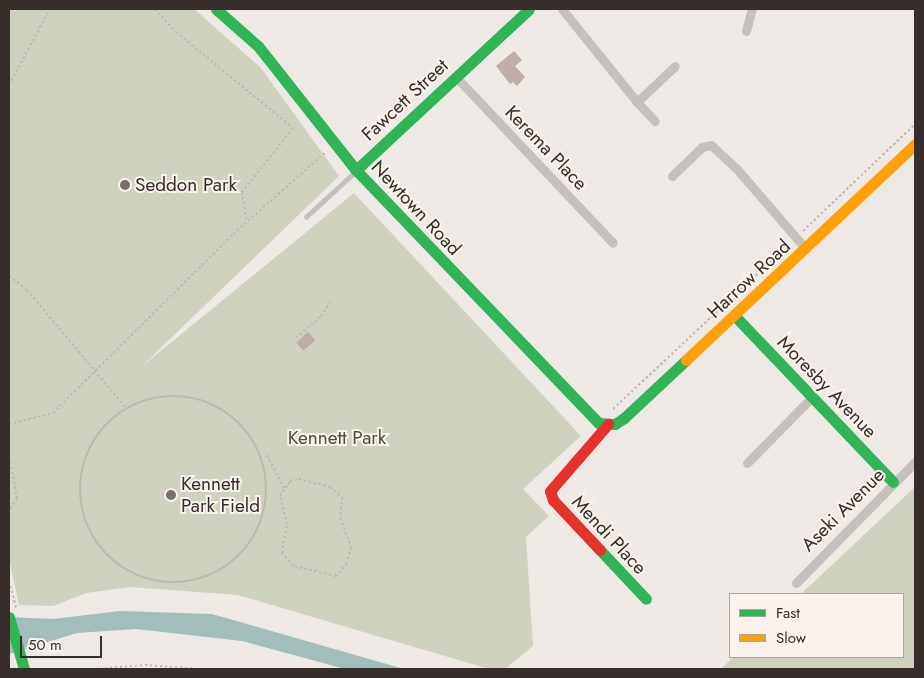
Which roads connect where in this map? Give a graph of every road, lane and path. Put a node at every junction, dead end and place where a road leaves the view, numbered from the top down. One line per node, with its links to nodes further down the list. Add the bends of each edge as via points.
1 (50, 9): 10 (path)
2 (156, 9): 19 (path, via 176,32 293,128 242,192)
3 (216, 9): 14 (street, Newtown Road, via 258,46)
4 (528, 9): 9 (street, Fawcett Street)
5 (562, 9): 11 (street)
6 (752, 9): 7 (street)
7 (746, 31)
8 (676, 66): 11 (street)
9 (456, 77): 16 (street, Fawcett Street); 21 (street, Kerema Place)
10 (9, 84)
11 (638, 102): 12 (street)
12 (655, 122)
13 (915, 124): 20 (path)
14 (335, 144): 16 (street, Newtown Road); 19 (path)
15 (915, 144): 22 (street, Harrow Road)
16 (356, 170): 18 (lane, Fawcett Street); 32 (street, Newtown Road)
17 (672, 176): 20 (street, via 702,147 711,144 742,174)
18 (306, 216)
19 (247, 222): 27 (path)
20 (796, 238): 22 (street); 30 (path)
21 (613, 242)
22 (806, 249): 25 (street, Harrow Road)
23 (9, 276): 27 (path, via 34,298)
24 (330, 302): 26 (path)
25 (735, 316): 28 (street, Moresby Avenue); 32 (street, Harrow Road, via 624,418)
26 (296, 338)
27 (94, 372): 29 (path); 31 (path, via 53,413)
28 (812, 397): 36 (street); 37 (street, Moresby Avenue)
29 (126, 408): 29 (path, via 148,398 195,398 233,418 248,433 261,454 267,497 261,521 236,558 216,571 177,581 136,574 99,547 88,530 79,484 84,456 94,437)
30 (610, 412)
31 (9, 424)
32 (604, 424): 43 (street, Mendi Place, via 550,491 553,500)
33 (267, 455): 38 (path)
34 (9, 457): 39 (path, via 17,498)
35 (915, 462): 37 (street, Aseki Avenue)
36 (747, 463)
37 (893, 482): 41 (street, Aseki Avenue)
38 (284, 488): 38 (path, via 299,479 330,487 342,497 340,518 351,547 347,562 336,576 293,566 286,560 282,545 287,524 280,496)
39 (9, 511)
40 (9, 581): 42 (path)
41 (796, 583)
42 (12, 597)
43 (646, 599)
44 (9, 617): 45 (street)
45 (24, 668)
46 (95, 669): 47 (path, via 144,665)
47 (201, 669)

